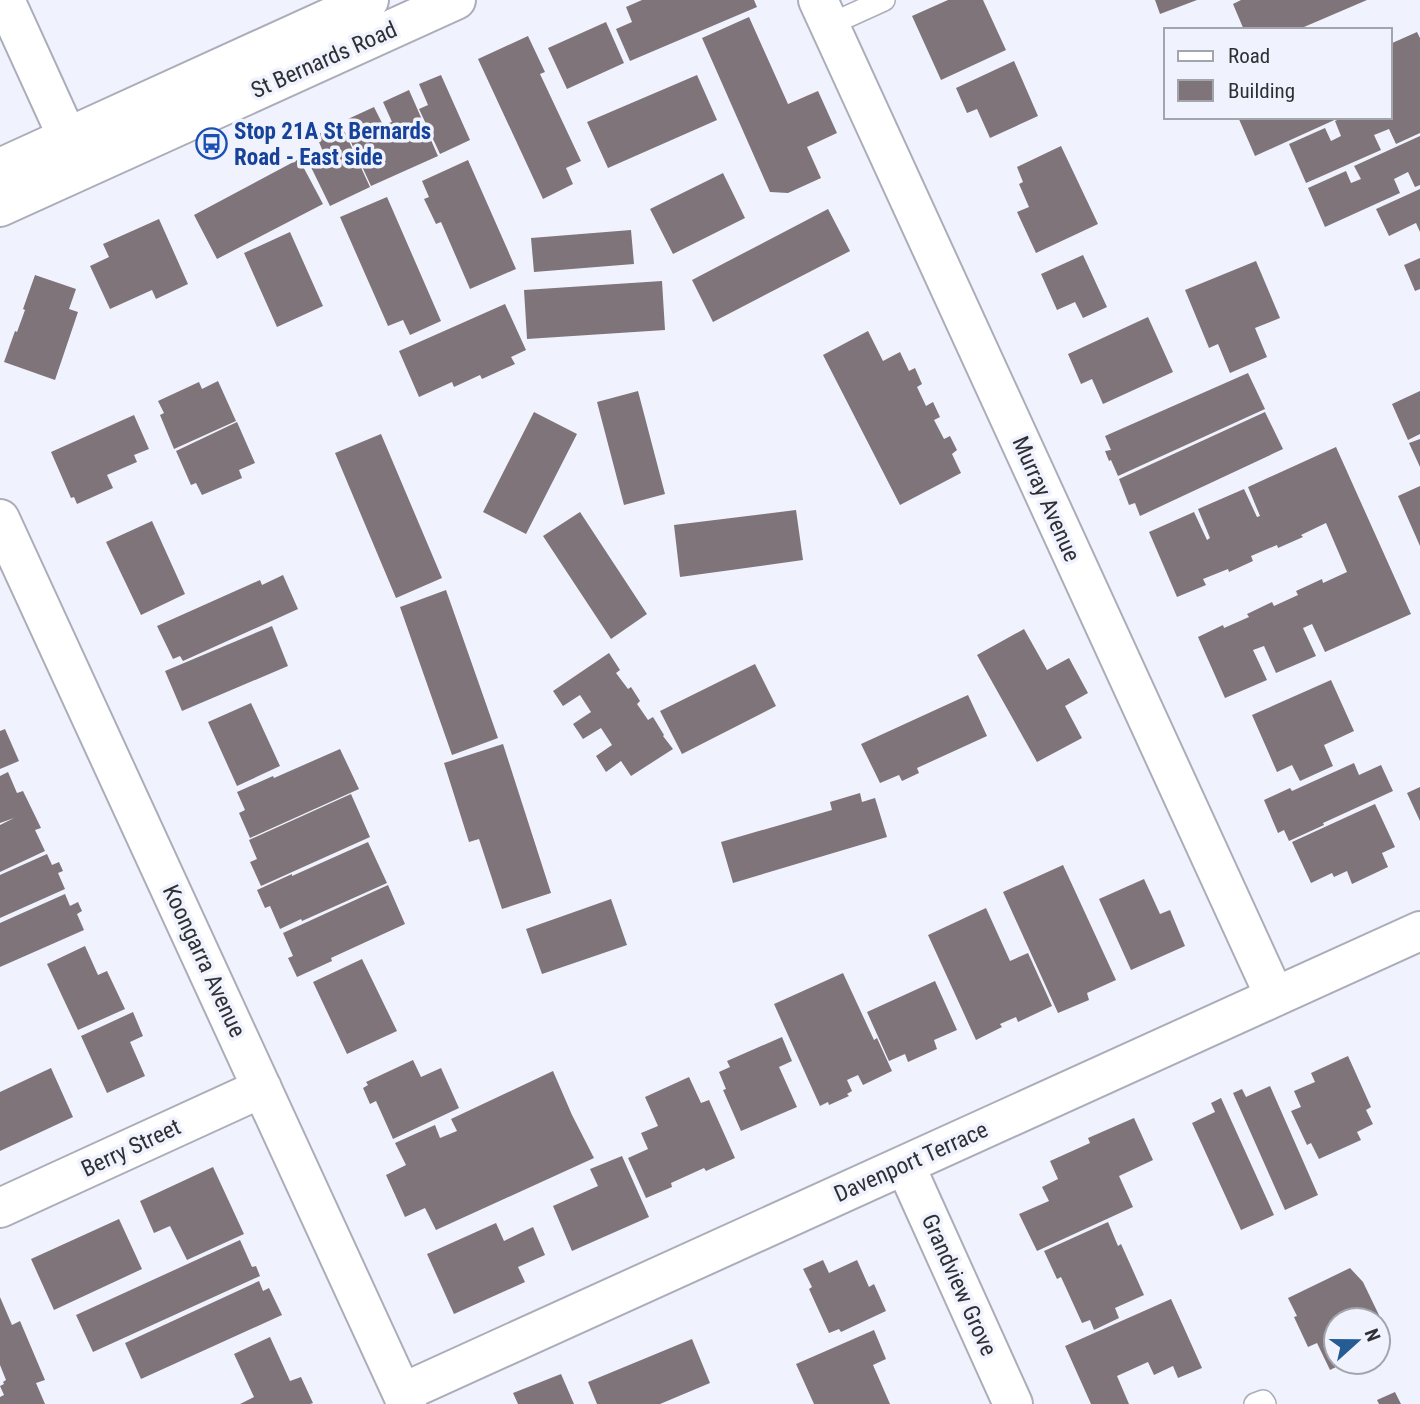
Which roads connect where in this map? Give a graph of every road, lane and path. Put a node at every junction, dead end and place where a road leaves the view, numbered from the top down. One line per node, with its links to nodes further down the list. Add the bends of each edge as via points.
1 (5, 0): 6 (street)
2 (369, 0): 6 (street, St Bernards Road)
3 (456, 0): 6 (street, St Bernards Road)
4 (884, 0): 5 (lane)
5 (824, 13): 11 (street, Murray Avenue)
6 (75, 154): 7 (street, St Bernards Road); 8 (street, St Bernards Road)
7 (0, 168)
8 (0, 207)
9 (0, 519): 12 (street, Koongarra Avenue)
10 (1420, 931): 11 (street, Davenport Terrace)
11 (1275, 997): 13 (street, Davenport Terrace)
12 (262, 1088): 14 (street, Berry Street); 15 (street, Koongarra Avenue)
13 (905, 1165): 15 (street, Davenport Terrace); 16 (street, Grandview Grove)
14 (0, 1208)
15 (404, 1398)
16 (1013, 1404)
17 (1255, 1404): 18 (lane)
18 (1265, 1404)

